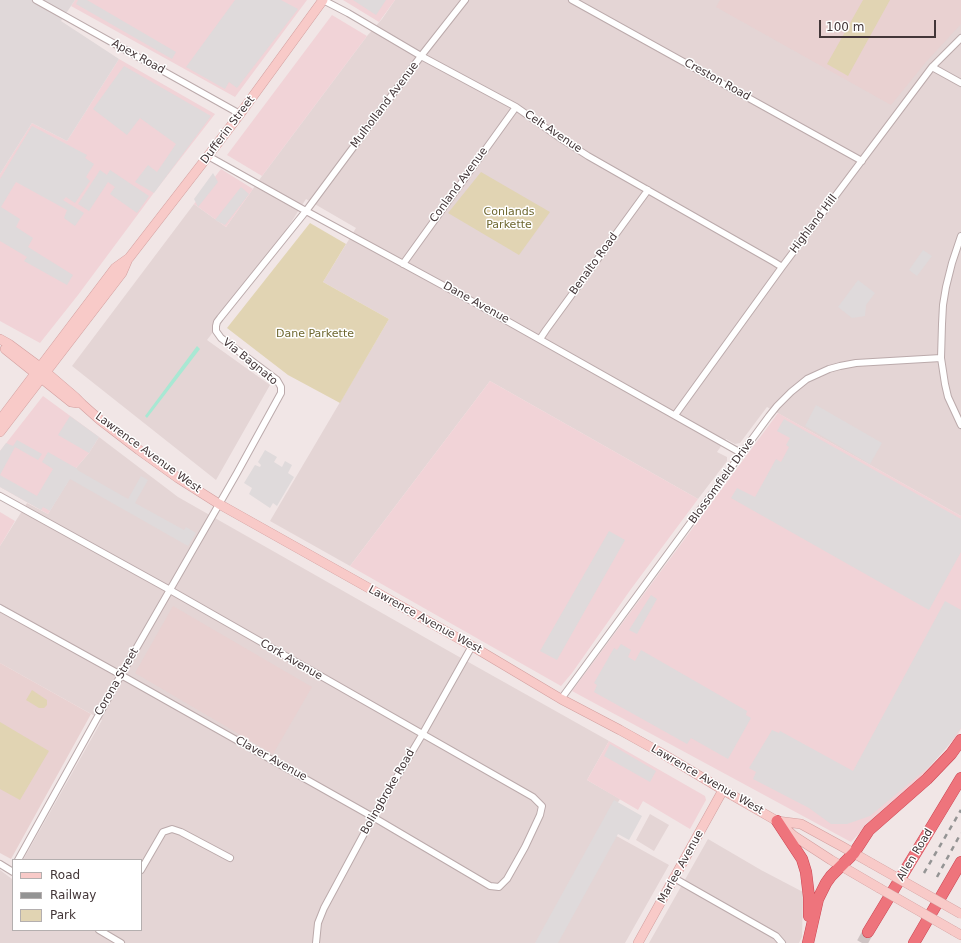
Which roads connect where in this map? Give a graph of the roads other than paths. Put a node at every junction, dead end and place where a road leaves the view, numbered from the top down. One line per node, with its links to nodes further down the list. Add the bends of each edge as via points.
1 (36, 0): 10 (street, Apex Road)
2 (323, 0): 6 (street, Celt Avenue); 10 (main road, Dufferin Street)
3 (465, 0): 6 (street, Mulholland Avenue)
4 (572, 0): 12 (street, Creston Road)
5 (961, 38): 7 (street, Highland Hill)
6 (421, 56): 9 (street, Celt Avenue); 14 (street, Mulholland Avenue)
7 (932, 67): 8 (street); 12 (street, Highland Hill)
8 (961, 83)
9 (516, 107): 13 (street, Celt Avenue, via 571,145); 16 (street, Conland Avenue)
10 (240, 114): 11 (main road, Dufferin Street)
11 (208, 156): 14 (street, Dane Avenue); 22 (main road, Dufferin Street, via 129,258 115,268)
12 (862, 161): 17 (street, Highland Hill)
13 (648, 190): 17 (street, Celt Avenue); 18 (street, Benalto Road)
14 (306, 211): 16 (street, Dane Avenue); 29 (street, Via Bagnato, via 216,326 221,338 277,380 281,390)
15 (961, 236): 21 (street, via 943,304)
16 (403, 264): 18 (street, Dane Avenue)
17 (782, 267): 23 (street, Highland Hill)
18 (540, 339): 23 (street, Dane Avenue)
19 (0, 340): 22 (main road, Lawrence Avenue West)
20 (0, 344): 22 (main road, Lawrence Avenue West)
21 (941, 358): 25 (street, via 948,397); 27 (street, Blossomfield Drive, via 856,363 840,366 807,379 786,396)
22 (41, 372): 24 (main road, Dufferin Street); 26 (main road, Dufferin Street); 29 (main road, Lawrence Avenue West, via 72,402 82,404 139,450)
23 (675, 415): 27 (street, Dane Avenue)
24 (0, 420)
25 (961, 425)
26 (0, 432)
27 (741, 454): 34 (street, Blossomfield Drive)
28 (0, 496): 30 (street, Cork Avenue)
29 (219, 504): 30 (street, Corona Street); 32 (main road, Lawrence Avenue West)
30 (170, 590): 33 (street, Corona Street); 35 (street, Cork Avenue)
31 (0, 608): 33 (street, Claver Avenue)
32 (472, 646): 34 (main road, Lawrence Avenue West); 35 (street, Bolingbroke Road)
33 (121, 674): 39 (street, Claver Avenue); 44 (street, Corona Street)
34 (561, 699): 38 (main road, Lawrence Avenue West)
35 (422, 734): 39 (street, Bolingbroke Road); 41 (street, Cork Avenue, via 533,797 542,806)
36 (961, 740): 42 (highway, via 927,779 869,830)
37 (961, 778): 53 (highway, Allen Road)
38 (723, 790): 40 (main road, Lawrence Avenue West); 50 (main road, Marlee Avenue)
39 (373, 817): 41 (street, Claver Avenue, via 490,886 499,886 507,879); 57 (street, Bolingbroke Road, via 324,908 318,923)
40 (778, 821): 42 (main road, Lawrence Avenue West, via 801,824); 47 (main road, Lawrence Avenue West, via 794,836); 55 (highway, via 802,859 806,872)
41 (525, 846)
42 (854, 853): 47 (highway); 51 (main road, Lawrence Avenue West, bridge)
43 (230, 858): 48 (street, via 172,829 163,832)
44 (19, 859)
45 (961, 862): 60 (highway)
46 (0, 864): 49 (street)
47 (842, 866): 54 (main road, Lawrence Avenue West, bridge); 55 (highway, via 831,876 818,899)
48 (142, 868)
49 (12, 870)
50 (674, 878): 58 (main road, Marlee Avenue); 59 (street, via 776,936)
51 (961, 914)
52 (103, 931): 56 (street)
53 (868, 932)
54 (957, 933)
55 (809, 939)
56 (121, 943)
57 (316, 943)
58 (638, 943)
59 (782, 943)
60 (914, 943)

